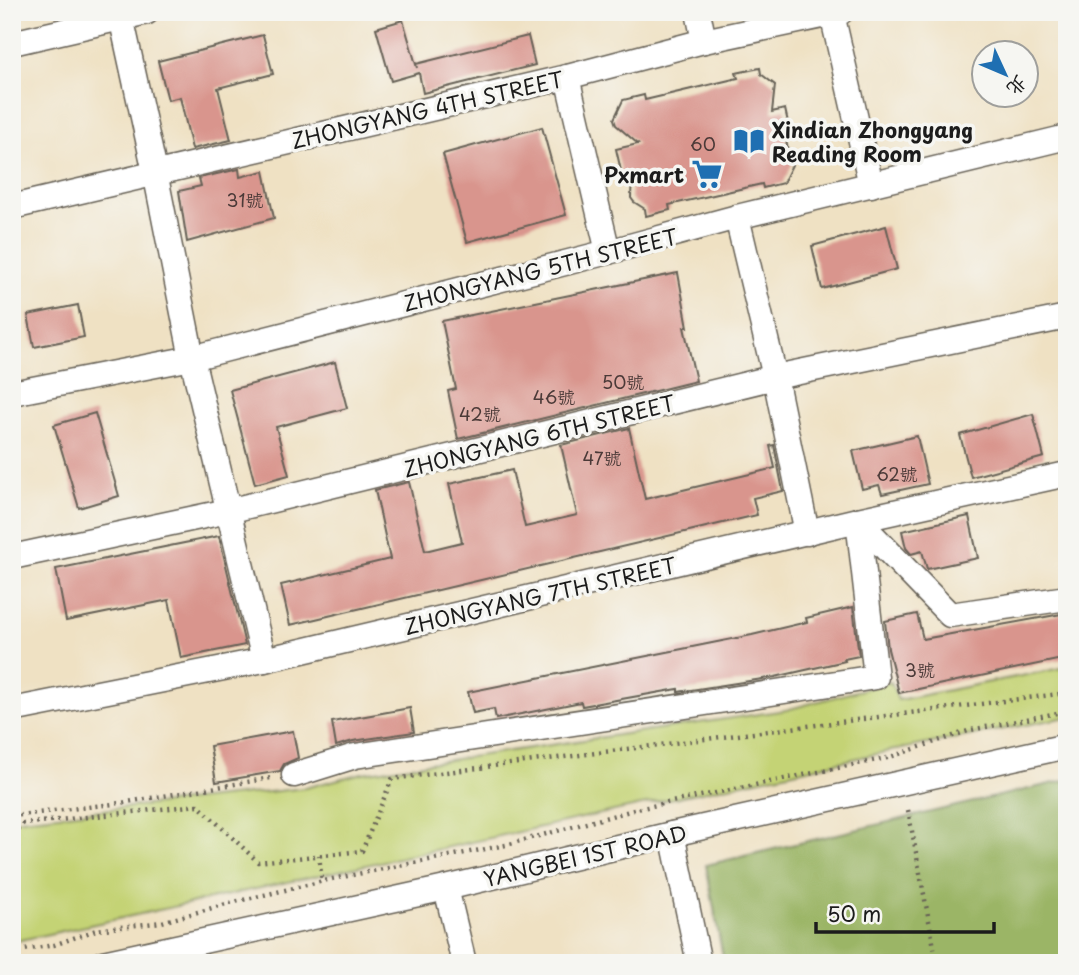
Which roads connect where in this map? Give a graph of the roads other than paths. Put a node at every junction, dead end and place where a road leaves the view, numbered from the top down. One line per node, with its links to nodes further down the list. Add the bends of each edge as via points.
1 (147, 12): 4 (street)
2 (698, 12): 5 (street)
3 (837, 13): 5 (street, ZHONGYANG 4TH STREET); 10 (street)
4 (120, 15): 6 (street); 9 (street)
5 (704, 41): 7 (street, ZHONGYANG 4TH STREET)
6 (12, 43)
7 (567, 77): 9 (street, ZHONGYANG 4TH STREET); 13 (street)
8 (1067, 137): 10 (street, ZHONGYANG 5TH STREET)
9 (155, 173): 11 (street, ZHONGYANG 4TH STREET); 15 (street)
10 (871, 185): 12 (street, ZHONGYANG 5TH STREET)
11 (12, 207)
12 (737, 217): 13 (street, ZHONGYANG 5TH STREET); 16 (street)
13 (608, 252): 15 (street, ZHONGYANG 5TH STREET)
14 (1067, 317): 16 (street, ZHONGYANG 6TH STREET)
15 (192, 358): 17 (street, ZHONGYANG 5TH STREET); 19 (street)
16 (775, 377): 19 (street, ZHONGYANG 6TH STREET); 21 (street)
17 (12, 393)
18 (1067, 474): 20 (street, ZHONGYANG 7TH STREET)
19 (228, 512): 22 (street, ZHONGYANG 6TH STREET); 24 (street)
20 (858, 520): 21 (street, ZHONGYANG 7TH STREET); 23 (street, via 950,615); 27 (street, via 876,677 355,756)
21 (807, 533): 24 (street, ZHONGYANG 7TH STREET)
22 (12, 557)
23 (1067, 598)
24 (264, 660): 25 (street, ZHONGYANG 7TH STREET)
25 (12, 710)
26 (1067, 746): 28 (street, YANGBEI 1ST ROAD)
27 (294, 775)
28 (672, 834): 29 (street, YANGBEI 1ST ROAD); 32 (street)
29 (446, 888): 30 (street, YANGBEI 1ST ROAD); 31 (street)
30 (103, 963)
31 (464, 963)
32 (699, 963)

